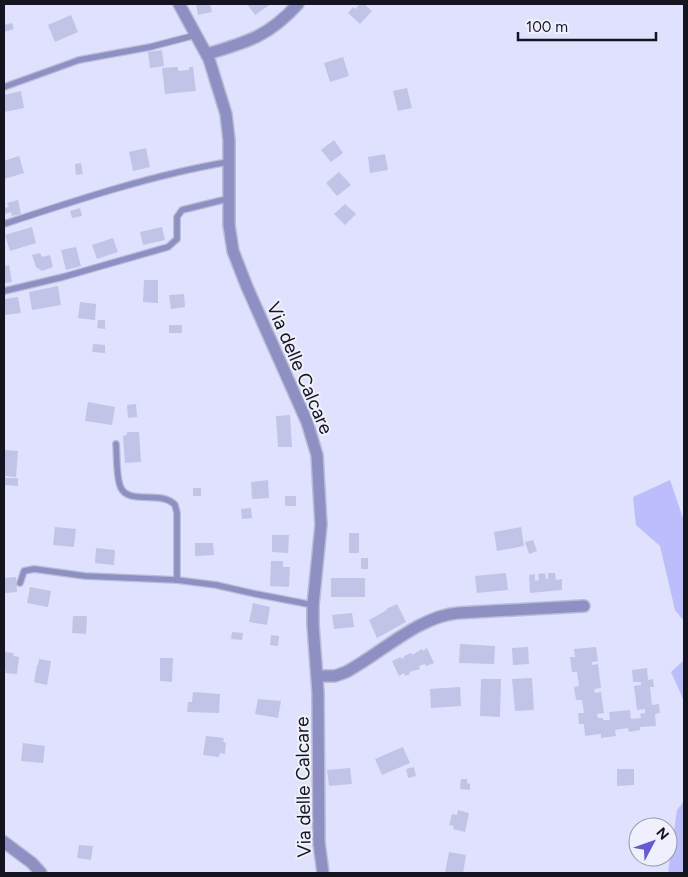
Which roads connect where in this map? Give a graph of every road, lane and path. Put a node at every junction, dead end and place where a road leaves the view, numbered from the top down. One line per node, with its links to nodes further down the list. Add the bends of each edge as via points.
1 (179, 4): 3 (street, Via delle Calcare)
2 (298, 4): 4 (street, via 280,23 256,38)
3 (196, 35): 4 (street, Via delle Calcare); 5 (lane, via 150,48 79,60)
4 (207, 54): 6 (street, Via delle Calcare, via 226,114)
5 (4, 87)
6 (228, 162): 7 (street, Via delle Calcare); 8 (lane, via 157,178)
7 (228, 199): 9 (lane, via 180,212 177,239 168,247); 13 (street, Via delle Calcare, via 228,225 234,255 316,450 321,531)
8 (4, 224)
9 (4, 291)
10 (116, 444): 11 (lane, via 119,483 123,492 130,496 166,499 175,505)
11 (177, 580): 12 (lane, via 85,576 31,569 22,574); 13 (lane)
12 (20, 583)
13 (313, 605): 15 (street, Via delle Calcare)
14 (584, 606): 15 (street, via 447,615 424,624 346,672)
15 (318, 676): 18 (street, Via delle Calcare, via 319,843)
16 (4, 842): 17 (street)
17 (41, 873)
18 (323, 873)

